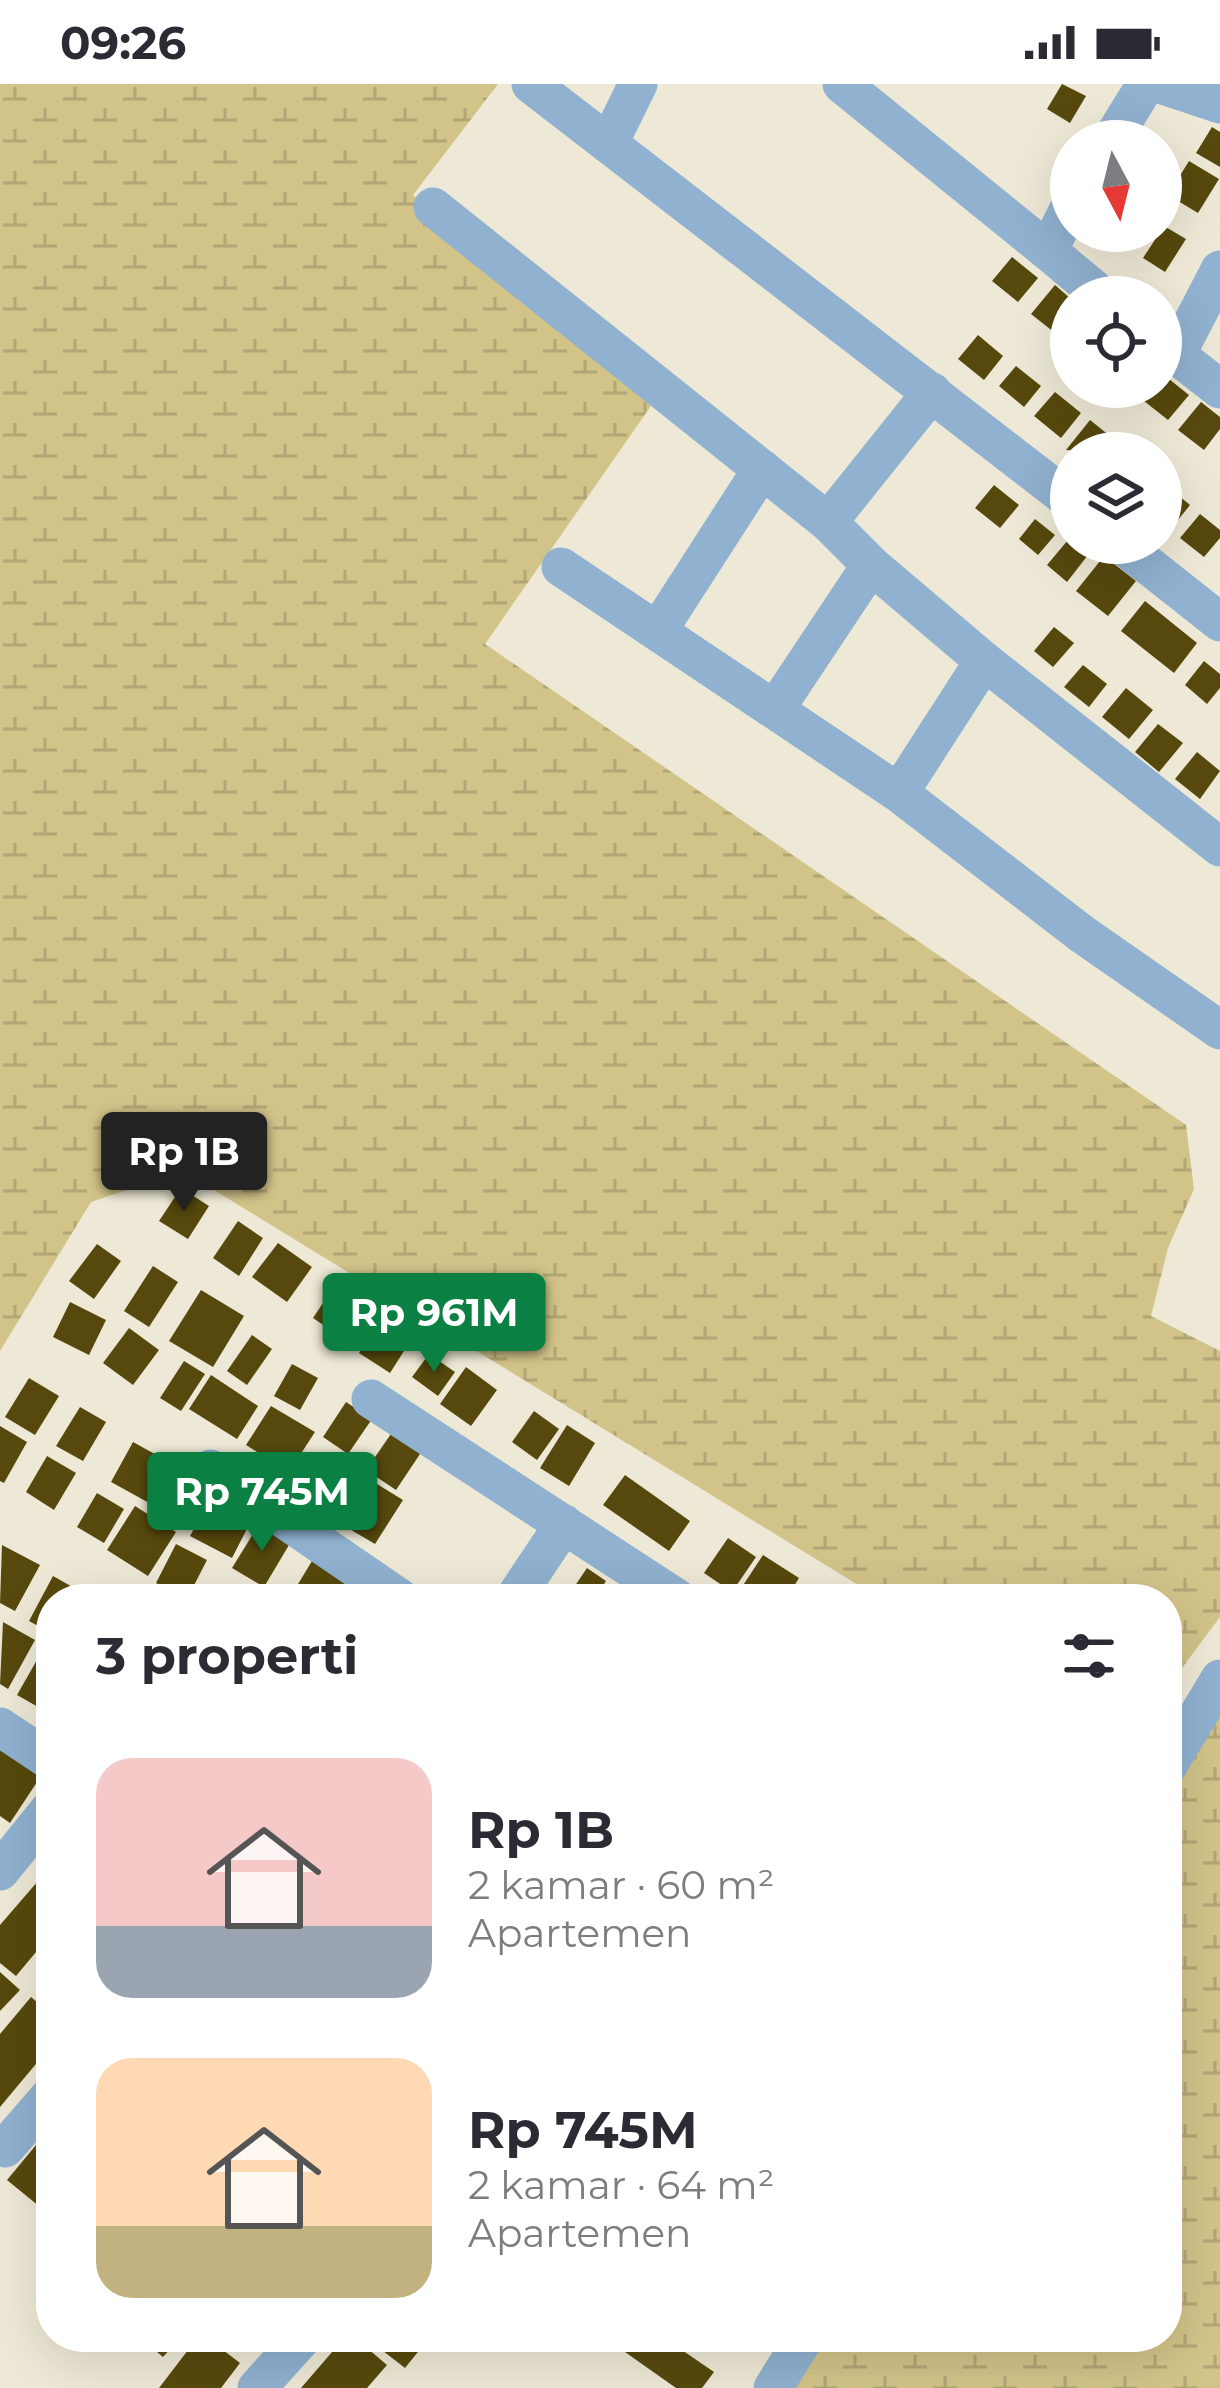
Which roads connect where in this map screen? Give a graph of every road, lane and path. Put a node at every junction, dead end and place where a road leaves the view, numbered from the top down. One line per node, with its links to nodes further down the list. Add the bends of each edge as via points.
1 (531, 84): 8 (street)
2 (638, 84): 8 (street)
3 (842, 84): 11 (street)
4 (1146, 84): 7 (street)
5 (1160, 84): 6 (street)
6 (1220, 104)
7 (1124, 120)
8 (610, 141): 17 (street)
9 (434, 207): 18 (street)
10 (1050, 247): 11 (street)
11 (1048, 251): 13 (street)
12 (1220, 270): 14 (street)
13 (1078, 276)
14 (1182, 329)
15 (1182, 359): 16 (street)
16 (1220, 389)
17 (932, 392): 19 (street); 20 (street)
18 (762, 469): 20 (street); 25 (street)
19 (1050, 485)
20 (828, 522): 22 (street)
21 (1147, 564): 24 (street)
22 (871, 565): 26 (street); 27 (street)
23 (561, 566): 25 (street)
24 (1220, 622)
25 (659, 629): 27 (street)
26 (984, 661): 28 (street); 29 (street)
27 (776, 708): 28 (street)
28 (898, 793): 30 (street)
29 (1220, 847)
30 (1220, 1030)
31 (371, 1399): 33 (street)
32 (211, 1469): 34 (street)
33 (563, 1524): 35 (street); 36 (street)
34 (379, 1584)
35 (524, 1584)
36 (655, 1584)
37 (1220, 1679): 39 (street)
38 (0, 1726): 40 (street)
39 (1182, 1742)
40 (36, 1751)
41 (36, 1827): 42 (street)
42 (0, 1871)
43 (36, 2113): 44 (street)
44 (5, 2148)
45 (289, 2352): 47 (street)
46 (796, 2352): 48 (street)
47 (257, 2388)
48 (773, 2388)

